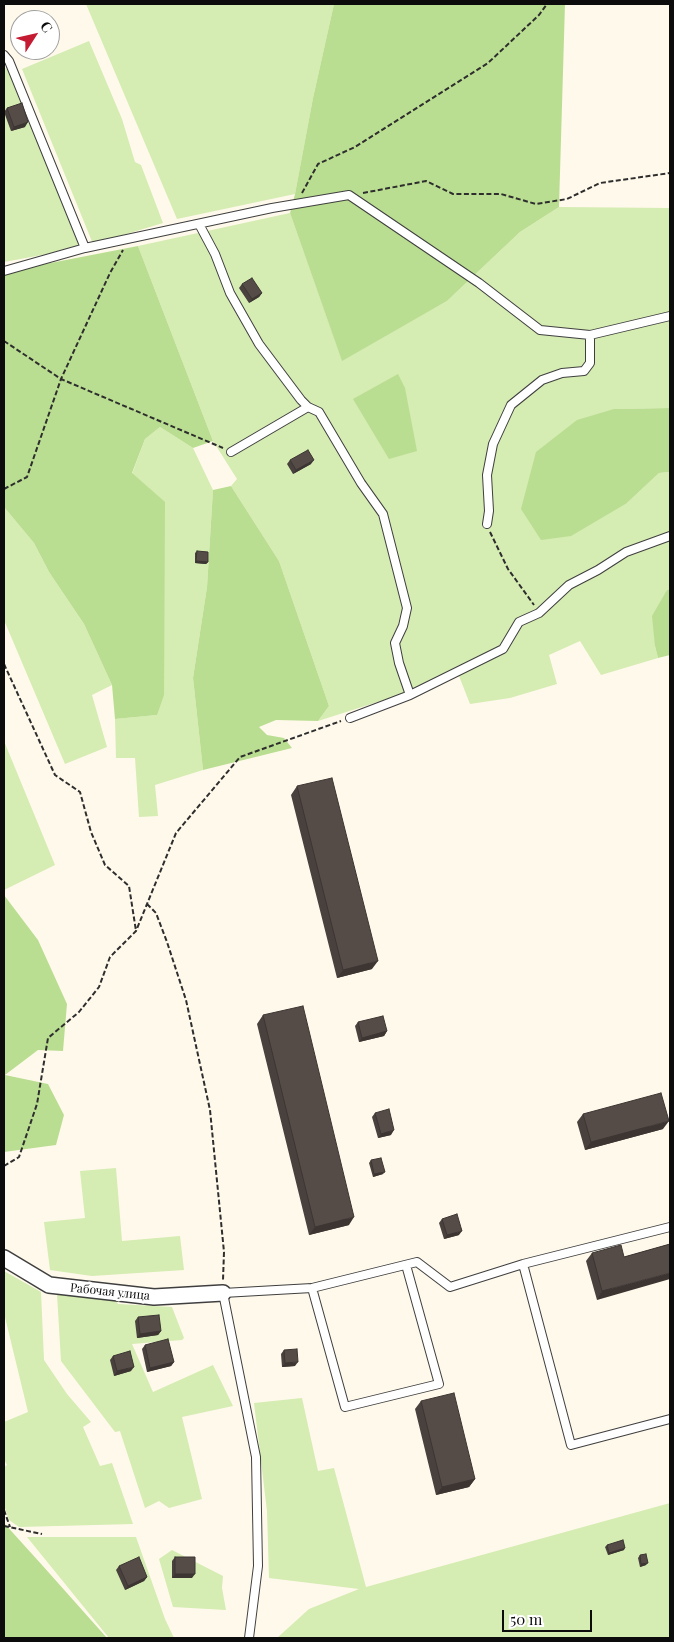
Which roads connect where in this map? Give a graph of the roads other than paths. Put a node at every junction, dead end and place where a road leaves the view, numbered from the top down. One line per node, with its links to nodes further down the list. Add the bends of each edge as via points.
1 (4, 55): 3 (lane)
2 (199, 224): 3 (lane); 6 (lane, via 349,195 479,283 540,330); 7 (lane, via 230,293 259,344)
3 (85, 248): 4 (lane)
4 (4, 271)
5 (670, 316): 6 (lane)
6 (590, 335): 9 (lane, via 590,363 584,371 562,373 542,380 511,405 493,444 487,475)
7 (308, 407): 8 (lane); 11 (lane, via 318,412 383,514 407,608 395,643)
8 (231, 452)
9 (487, 524)
10 (670, 536): 11 (lane, via 626,552 568,585 540,613 519,622 503,649)
11 (410, 694): 12 (lane)
12 (350, 718)
13 (670, 1227): 15 (lane)
14 (4, 1258): 18 (street, Рабочая улица, via 49,1285 154,1297)
15 (523, 1264): 16 (lane, via 450,1287 418,1262); 19 (lane, via 571,1445)
16 (406, 1265): 17 (lane); 17 (lane, via 439,1384 354,1405 345,1407)
17 (312, 1288): 18 (lane)
18 (223, 1293): 20 (lane, via 256,1457 258,1566)
19 (670, 1419)
20 (249, 1638)

